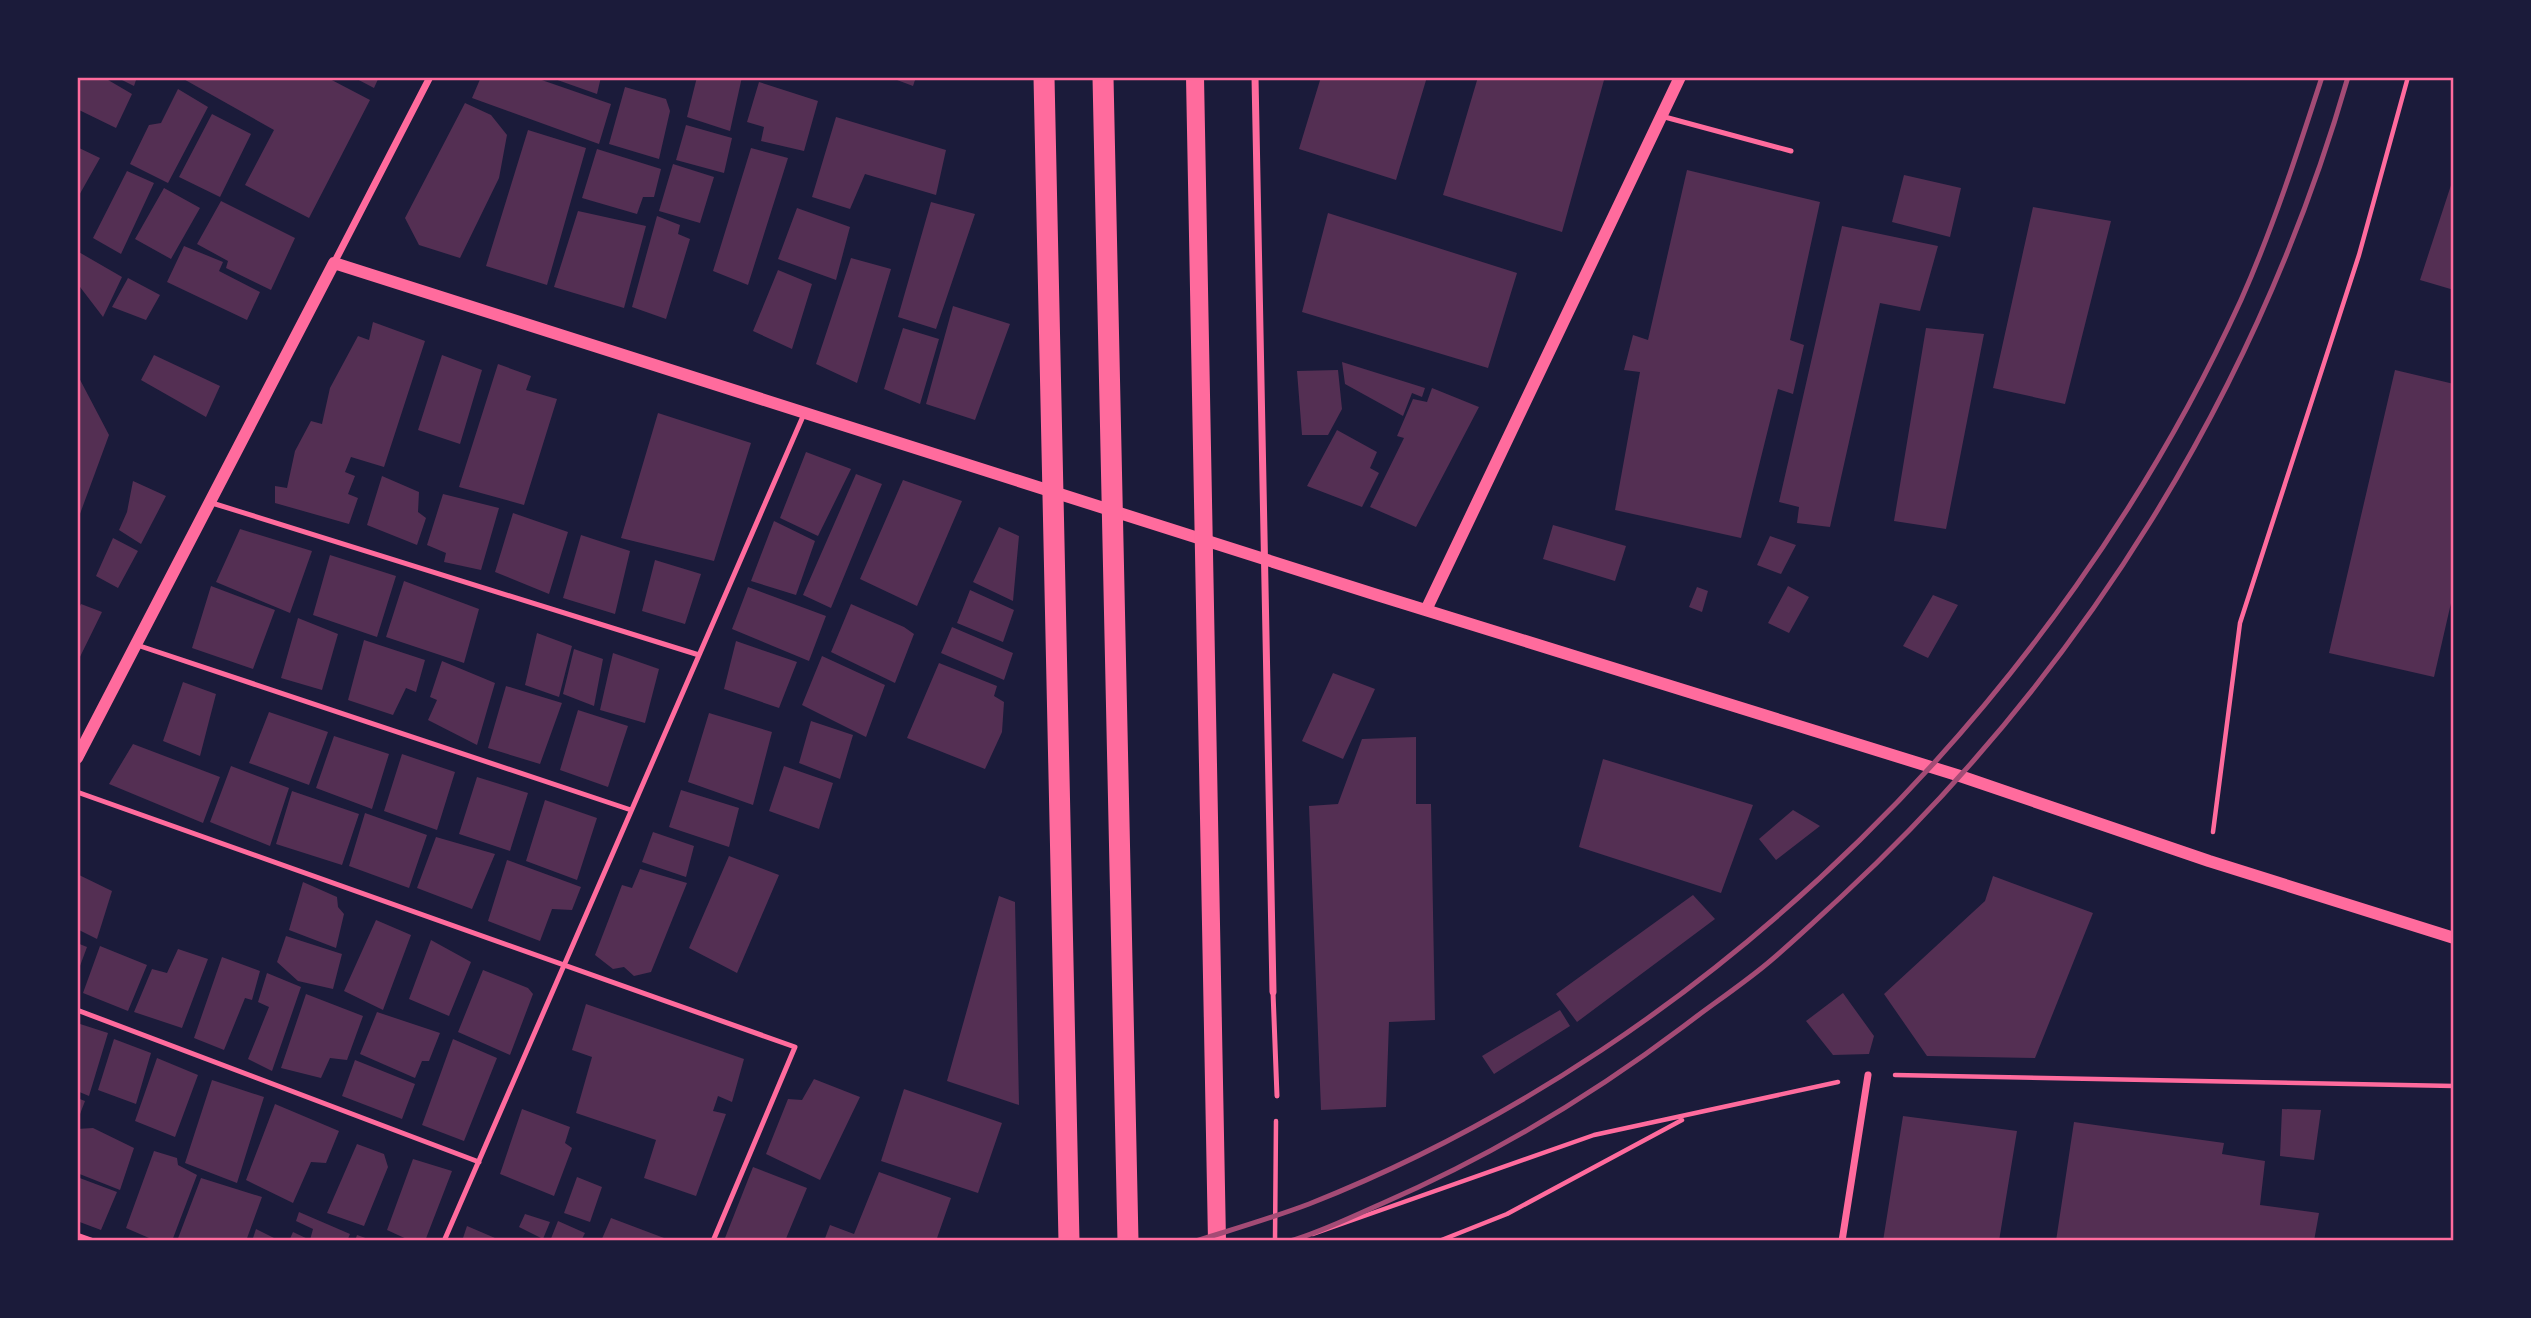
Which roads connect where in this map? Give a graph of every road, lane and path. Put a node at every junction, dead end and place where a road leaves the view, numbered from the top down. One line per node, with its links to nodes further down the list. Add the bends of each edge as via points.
1 (430, 77): 10 (street)
2 (1044, 77): 33 (highway)
3 (1103, 77): 34 (highway)
4 (1195, 77): 35 (main road)
5 (1255, 77): 13 (street)
6 (1680, 77): 8 (street)
7 (2407, 77): 20 (path, via 2359,255 2240,623)
8 (1661, 116): 9 (lane); 14 (street)
9 (1791, 151)
10 (334, 263): 11 (street); 12 (street)
11 (804, 414): 13 (street); 16 (lane)
12 (212, 503): 15 (street); 16 (lane)
13 (1267, 560): 14 (street); 23 (street)
14 (1426, 610): 20 (street, via 1960,776)
15 (137, 645): 17 (street); 19 (lane)
16 (699, 655): 19 (lane)
17 (77, 758)
18 (77, 792): 22 (lane)
19 (631, 810): 22 (lane)
20 (2209, 860): 21 (street)
21 (2454, 937)
22 (564, 965): 28 (lane); 32 (lane, via 795,1047)
23 (1273, 992): 27 (lane)
24 (77, 1010): 28 (lane)
25 (1868, 1075): 26 (path); 37 (path, via 1688,1117 1507,1214); 38 (street)
26 (2454, 1086)
27 (1277, 1096): 36 (path)
28 (480, 1162): 31 (lane)
29 (77, 1234): 30 (lane)
30 (94, 1241)
31 (444, 1241)
32 (713, 1241)
33 (1069, 1241)
34 (1128, 1241)
35 (1217, 1241)
36 (1275, 1241)
37 (1439, 1241)
38 (1842, 1241)

